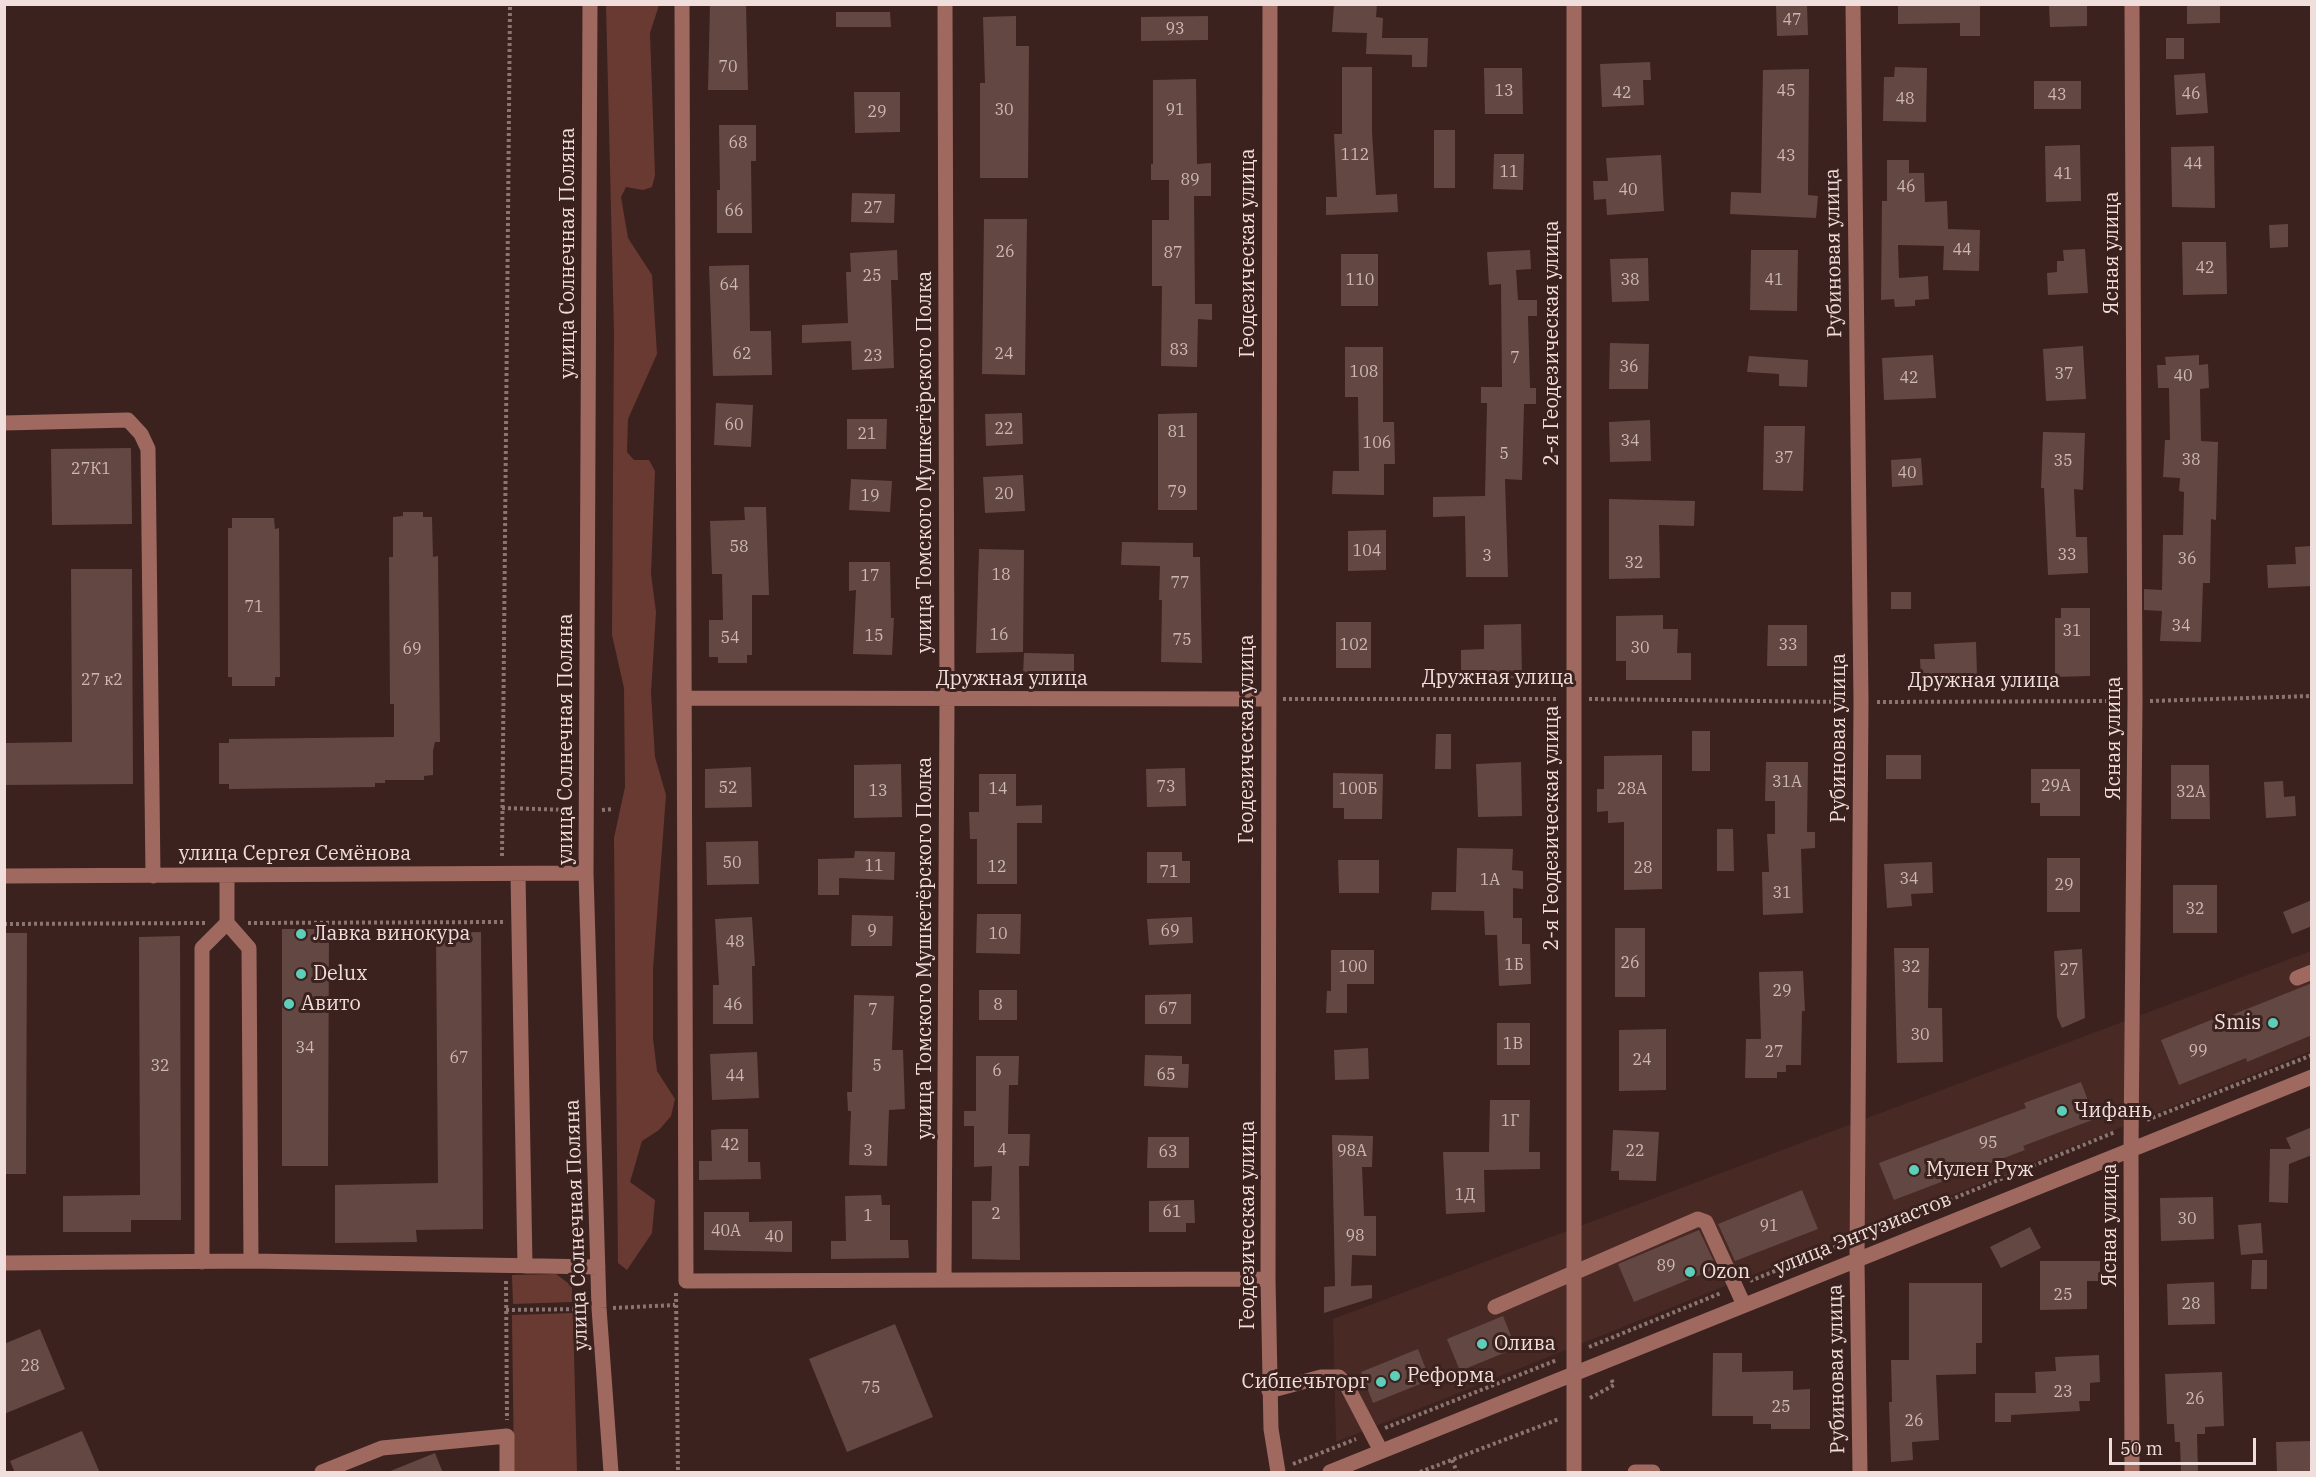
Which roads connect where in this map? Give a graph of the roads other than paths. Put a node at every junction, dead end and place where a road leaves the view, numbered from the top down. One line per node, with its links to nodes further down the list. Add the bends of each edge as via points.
1 (591, 4): 12 (street, улица Солнечная Поляна)
2 (682, 4): 9 (street)
3 (945, 4): 11 (street, улица Томского Мушкетёрского Полка)
4 (1270, 4): 10 (street, Геодезическая улица)
5 (1574, 4): 26 (street, 2-я Геодезическая улица)
6 (1853, 4): 20 (street, Рубиновая улица, via 1861,702)
7 (2132, 4): 19 (street, Ясная улица, via 2135,701)
8 (4, 423): 16 (street, via 128,420 148,449)
9 (685, 698): 11 (street, Дружная улица); 28 (street, via 686,1281)
10 (1267, 699): 11 (street, Дружная улица); 27 (street, Геодезическая улица)
11 (947, 700): 28 (street, улица Томского Мушкетёрского Полка)
12 (586, 873): 13 (street, улица Сергея Семёнова); 25 (street, улица Солнечная Поляна)
13 (518, 874): 14 (street, улица Сергея Семёнова); 24 (street)
14 (227, 875): 16 (street, улица Сергея Семёнова); 17 (street)
15 (4, 876): 16 (street, улица Сергея Семёнова)
16 (153, 876)
17 (227, 923): 21 (street, via 249,948); 22 (street, via 202,948)
18 (2312, 1077): 19 (street, улица Энтузиастов)
19 (2131, 1149): 20 (street, улица Энтузиастов); 43 (street, Ясная улица)
20 (1857, 1260): 29 (street, улица Энтузиастов); 42 (street, Рубиновая улица)
21 (251, 1261): 22 (street); 24 (street)
22 (202, 1262): 23 (street)
23 (4, 1263)
24 (525, 1266): 25 (street)
25 (598, 1267): 37 (street, улица Солнечная Поляна)
26 (1573, 1273): 29 (street, via 1702,1220); 30 (street); 31 (street, 2-я Геодезическая улица)
27 (1268, 1279): 28 (street); 32 (street, Геодезическая улица)
28 (944, 1280)
29 (1744, 1305): 31 (street, улица Энтузиастов)
30 (1495, 1306)
31 (1575, 1372): 33 (street, улица Энтузиастов); 39 (street, 2-я Геодезическая улица)
32 (1269, 1391): 33 (street, via 1321,1377 1339,1377 1346,1383); 34 (street, Геодезическая улица)
33 (1381, 1451): 38 (street, улица Энтузиастов)
34 (1278, 1471)
35 (322, 1473): 36 (street, via 382,1448 507,1436)
36 (507, 1473)
37 (611, 1473)
38 (1330, 1473)
39 (1574, 1473)
40 (1635, 1473): 41 (street)
41 (1653, 1473)
42 (1860, 1473)
43 (2132, 1473)

